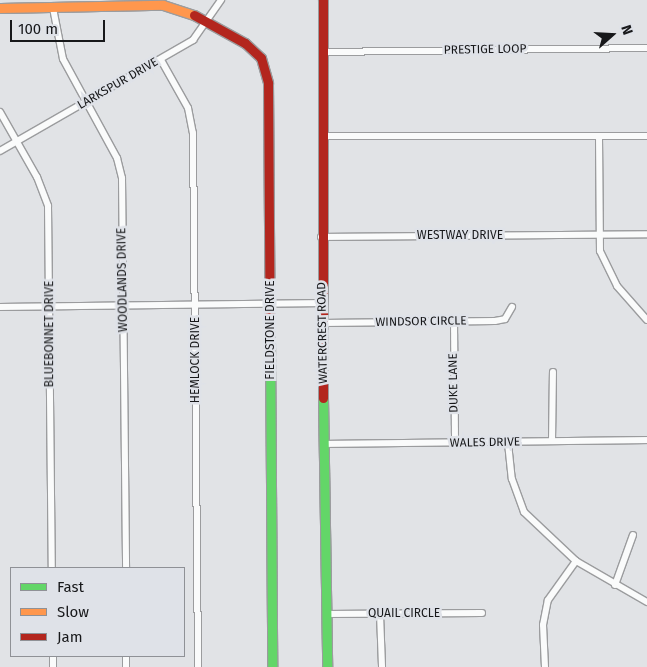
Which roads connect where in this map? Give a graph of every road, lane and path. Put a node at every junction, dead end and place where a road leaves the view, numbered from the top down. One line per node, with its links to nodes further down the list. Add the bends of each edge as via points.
1 (221, 0): 5 (street, LARKSPUR DRIVE)
2 (323, 0): 7 (street, WATERCREST ROAD)
3 (0, 8): 4 (street, FIELDSTONE DRIVE)
4 (53, 8): 5 (street, FIELDSTONE DRIVE, via 163,5 189,12); 9 (street, WOODLANDS DRIVE, via 63,59)
5 (208, 23): 8 (street, LARKSPUR DRIVE, via 193,40); 21 (street, FIELDSTONE DRIVE, via 257,53 267,75)
6 (647, 48): 7 (street, PRESTIGE LOOP)
7 (323, 52): 11 (street, WATERCREST ROAD)
8 (161, 60): 9 (street, LARKSPUR DRIVE); 19 (street, HEMLOCK DRIVE, via 188,108 193,133)
9 (86, 103): 14 (street, LARKSPUR DRIVE); 22 (street, WOODLANDS DRIVE, via 117,158 122,178)
10 (0, 112): 14 (street, BLUEBONNET DRIVE)
11 (324, 136): 13 (street); 18 (street, WATERCREST ROAD)
12 (647, 136): 13 (street)
13 (599, 137): 17 (street)
14 (18, 142): 15 (street, LARKSPUR DRIVE); 23 (street, BLUEBONNET DRIVE, via 48,206)
15 (0, 151)
16 (647, 234): 17 (street, WESTWAY DRIVE)
17 (598, 235): 18 (street, WESTWAY DRIVE); 26 (street, via 609,274)
18 (321, 237): 20 (street, WATERCREST ROAD)
19 (196, 303): 21 (street); 22 (street); 44 (street, HEMLOCK DRIVE)
20 (322, 303): 21 (street); 28 (street, WATERCREST ROAD)
21 (271, 304): 45 (street, FIELDSTONE DRIVE)
22 (124, 305): 23 (street); 38 (street, WOODLANDS DRIVE)
23 (50, 306): 24 (street); 37 (street, BLUEBONNET DRIVE)
24 (0, 307)
25 (512, 307): 27 (street, WINDSOR CIRCLE, via 504,319)
26 (647, 320)
27 (454, 322): 28 (street, WINDSOR CIRCLE); 32 (street, DUKE LANE)
28 (323, 323): 34 (street, WATERCREST ROAD)
29 (553, 372): 31 (street)
30 (647, 440): 31 (street, WALES DRIVE)
31 (552, 441): 33 (street, WALES DRIVE)
32 (455, 443): 33 (street, WALES DRIVE); 34 (street, WALES DRIVE)
33 (508, 443): 36 (street, via 512,479 524,512)
34 (324, 444): 42 (street, WATERCREST ROAD)
35 (633, 535): 39 (street)
36 (576, 561): 39 (street); 48 (street, via 548,600 543,625)
37 (52, 567)
38 (126, 567)
39 (615, 585): 40 (street)
40 (647, 602)
41 (482, 613): 43 (street, QUAIL CIRCLE)
42 (326, 614): 43 (street, QUAIL CIRCLE); 46 (street, WATERCREST ROAD)
43 (380, 614): 47 (street)
44 (198, 667)
45 (272, 667)
46 (327, 667)
47 (382, 667)
48 (545, 667)

